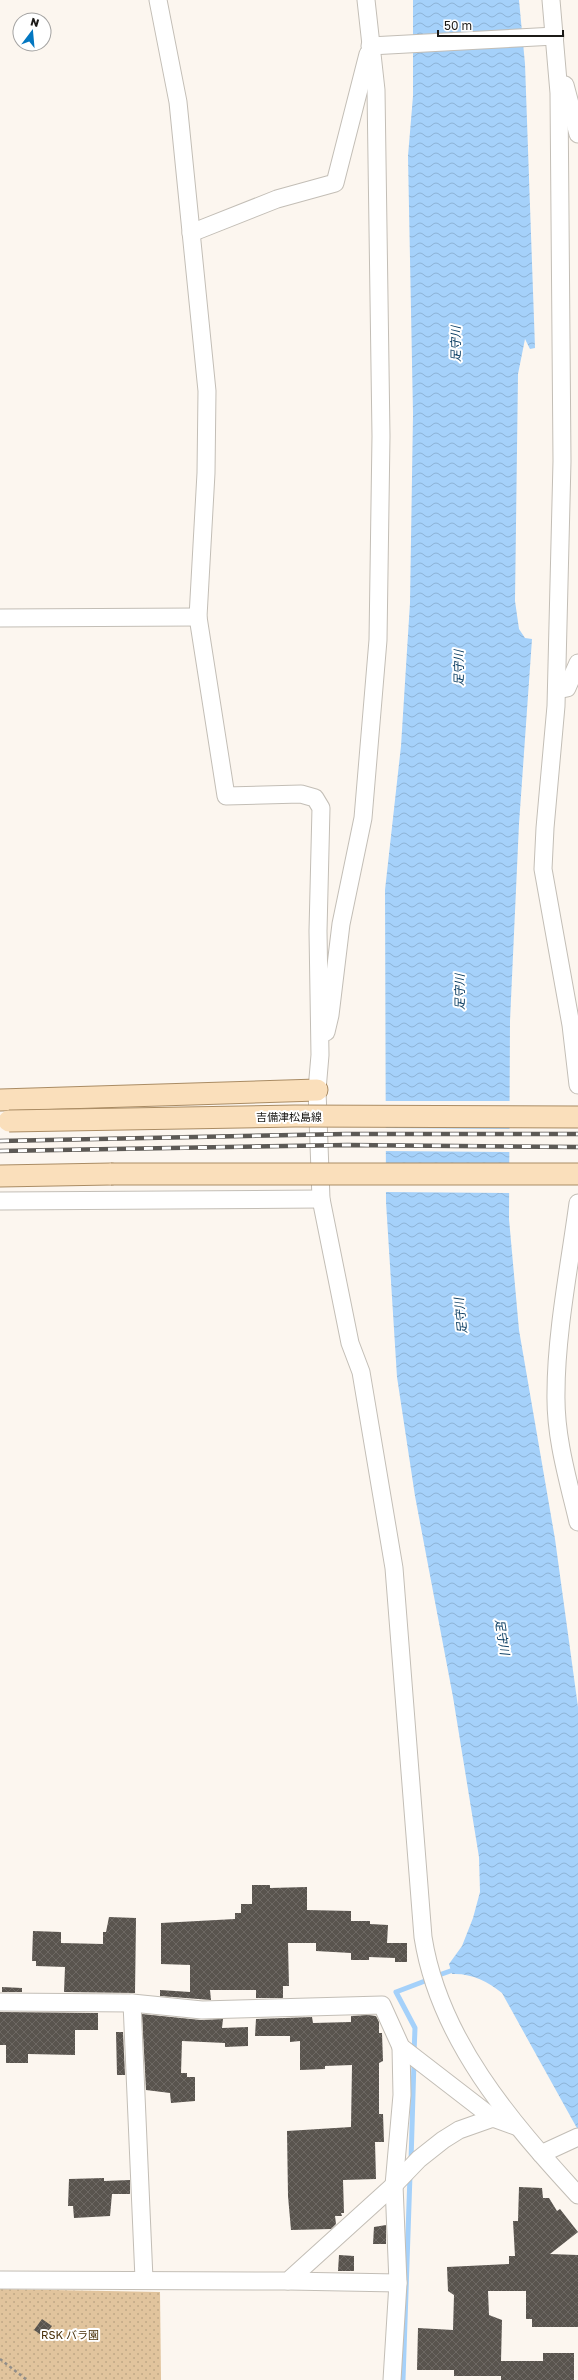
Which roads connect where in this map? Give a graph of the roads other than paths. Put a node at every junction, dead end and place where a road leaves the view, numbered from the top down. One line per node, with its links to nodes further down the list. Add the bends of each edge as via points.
1 (158, 0): 7 (street, via 178,102)
2 (366, 0): 5 (street)
3 (550, 0): 4 (street)
4 (550, 37): 5 (street); 6 (street); 11 (street, via 559,93 562,369 561,585)
5 (375, 45): 7 (street, via 336,183 277,199); 12 (street, via 381,436 378,640 363,818 341,924 330,1015)
6 (578, 134)
7 (191, 233): 8 (street, via 207,391 206,473)
8 (198, 617): 9 (street); 12 (street, via 226,796 301,794 315,798 321,808 318,930)
9 (0, 618)
10 (578, 663): 11 (street, via 567,688)
11 (557, 690): 13 (street, via 543,869 571,1025)
12 (320, 1055): 14 (street)
13 (578, 1085)
14 (317, 1090): 15 (main road); 20 (street)
15 (0, 1100)
16 (578, 1117): 17 (main road, 吉備津松島線, bridge, via 295,1116)
17 (4, 1121)
18 (578, 1174): 19 (main road, bridge)
19 (0, 1176)
20 (321, 1198): 21 (street); 28 (street, via 350,1343 361,1372 394,1568 426,1960 451,2027 471,2061)
21 (0, 1201)
22 (578, 1203): 23 (street, via 560,1337 556,1394 561,1448)
23 (578, 1522)
24 (0, 2002): 25 (street)
25 (132, 2003): 26 (street, via 202,2010 382,2005); 33 (street)
26 (409, 2053): 27 (street); 31 (street, via 402,2094)
27 (493, 2118): 28 (street); 31 (street, via 460,2130 443,2140 419,2159)
28 (518, 2127): 30 (street)
29 (578, 2137): 30 (street)
30 (545, 2152): 32 (street)
31 (397, 2182): 35 (street); 36 (street)
32 (578, 2195)
33 (144, 2279): 34 (street); 35 (street)
34 (0, 2280)
35 (288, 2281): 36 (street)
36 (398, 2283): 37 (street)
37 (392, 2380)

